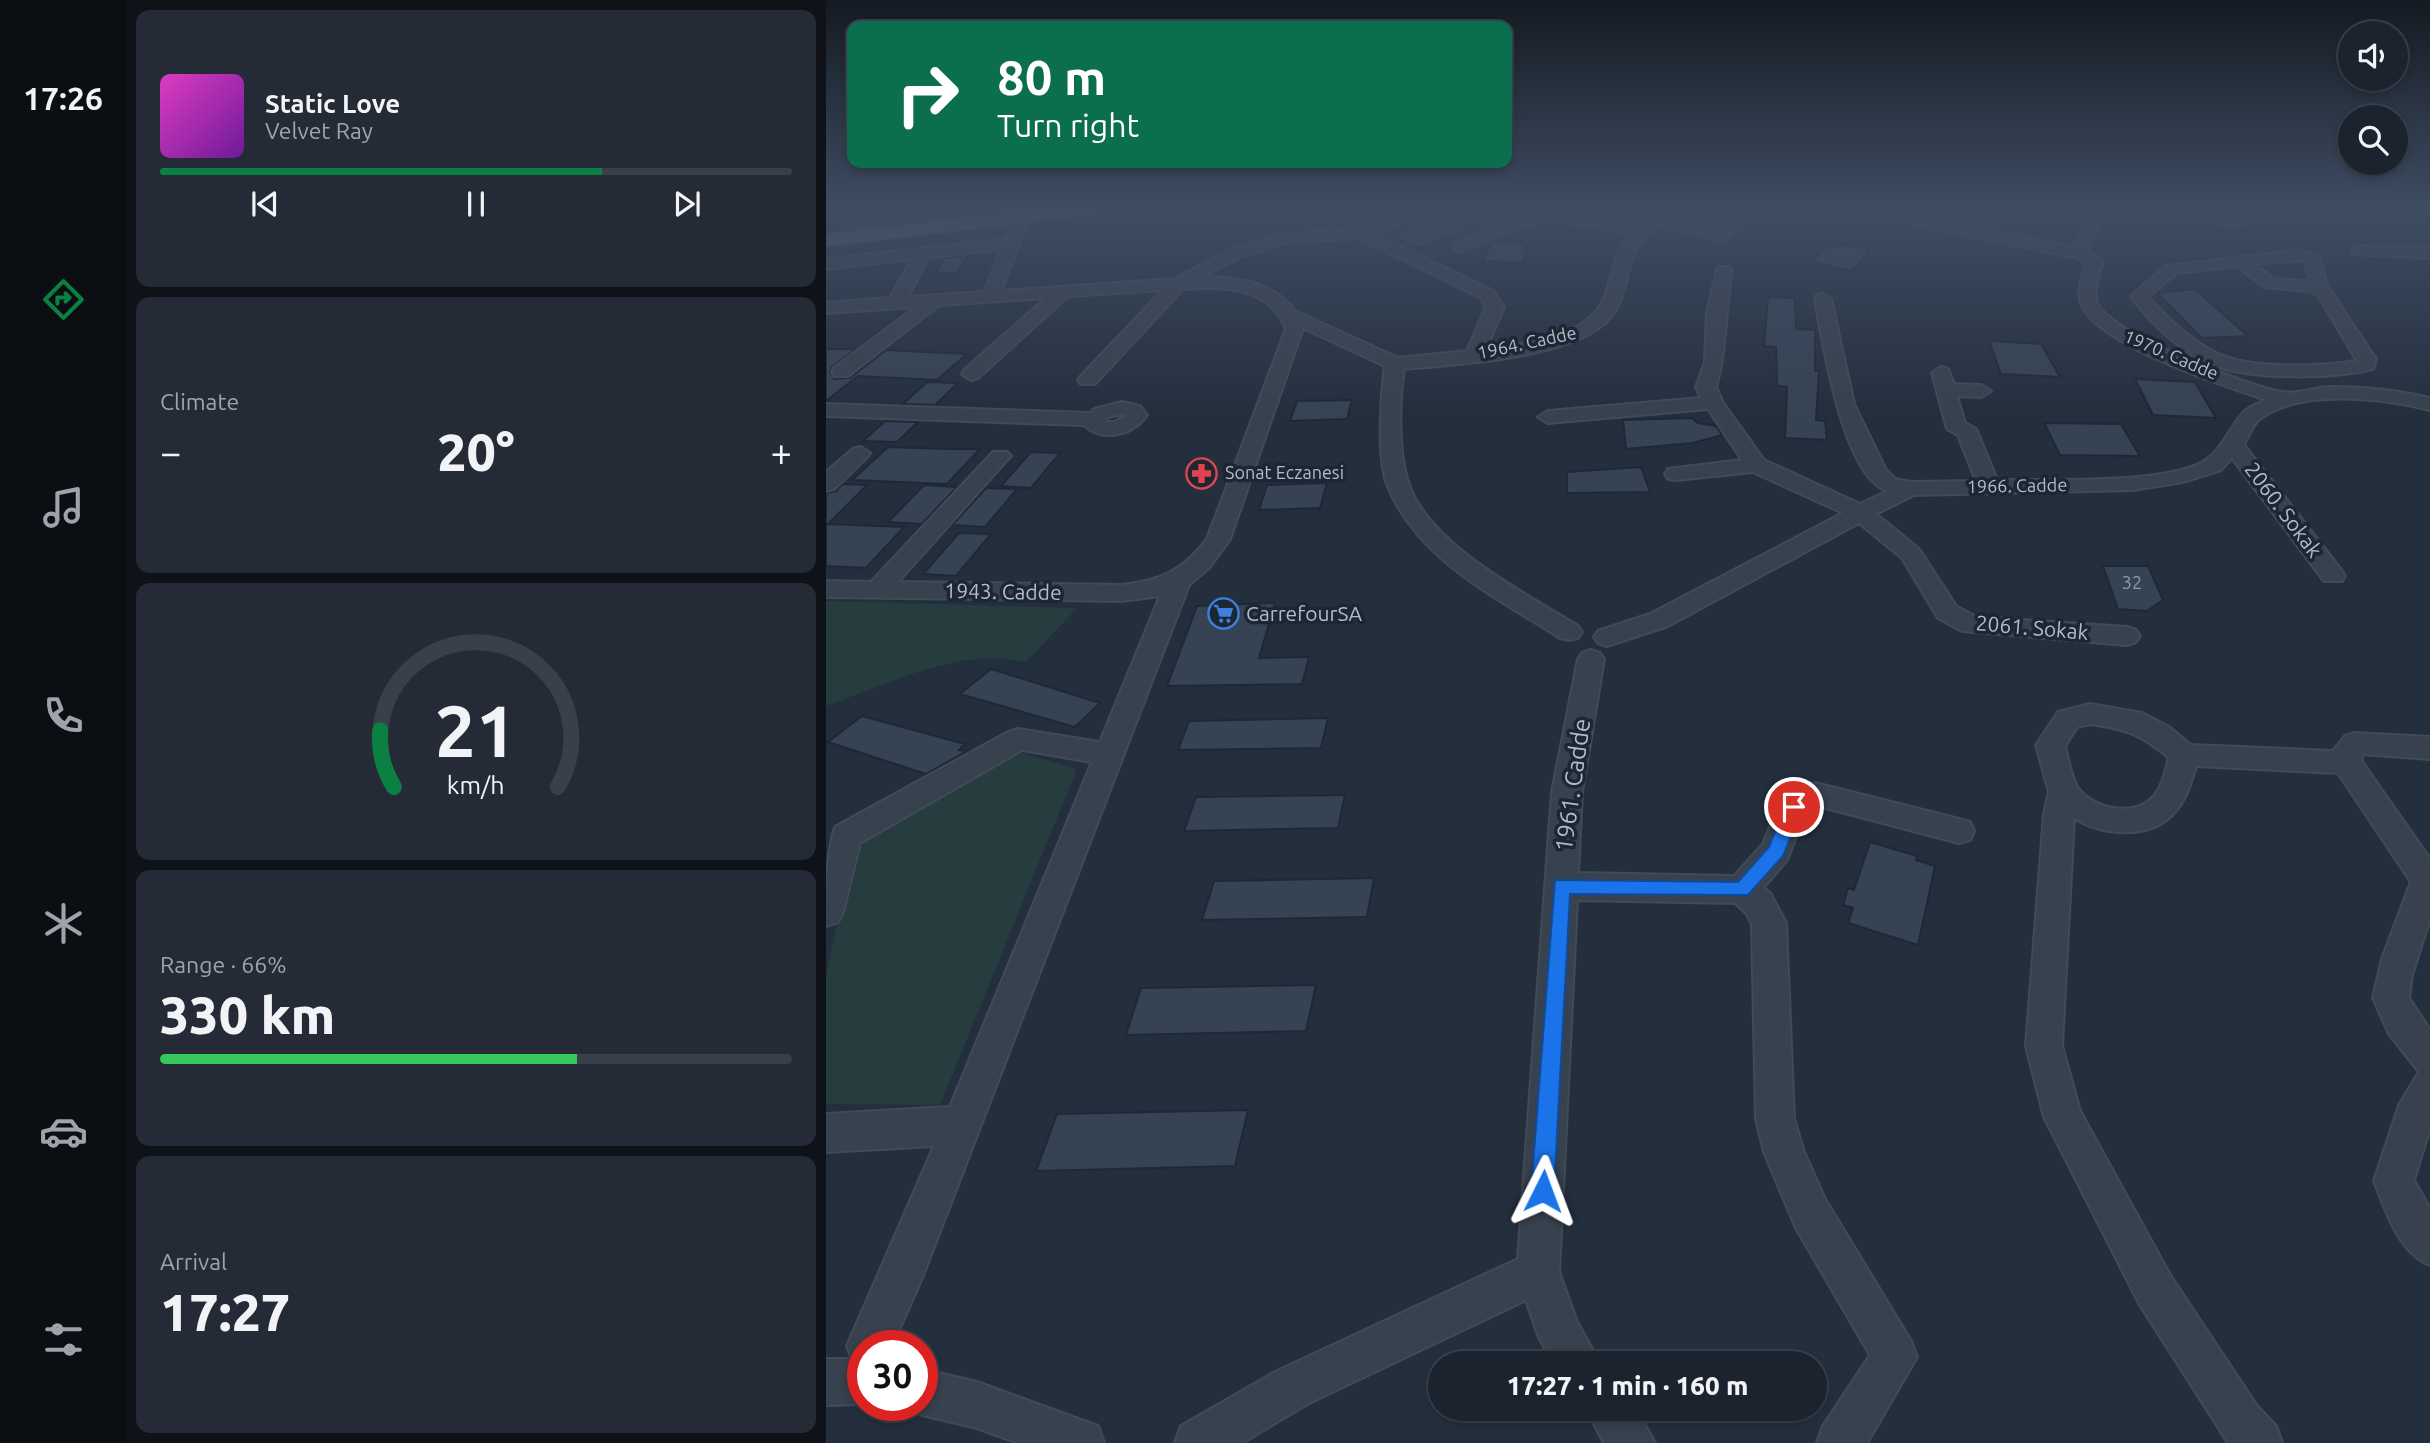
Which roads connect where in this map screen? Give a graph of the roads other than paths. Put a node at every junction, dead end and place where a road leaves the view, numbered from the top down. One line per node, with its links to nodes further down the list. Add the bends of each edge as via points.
1 (911, 275): 17 (street)
2 (999, 275): 14 (street)
3 (1193, 275): 11 (street)
4 (1462, 275): 20 (street, via 1492,301 1493,315)
5 (1620, 275): 20 (street, 1964. Cadde, via 1612,303 1596,324 1554,341)
6 (1723, 275): 29 (street, via 1714,362 1706,387)
7 (2093, 275): 28 (street, 1970. Cadde, via 2088,302 2113,330 2152,350)
8 (2164, 275): 22 (street, via 2139,296 2205,354 2238,365)
9 (2259, 275): 12 (street, via 2270,284)
10 (2316, 275): 12 (street)
11 (1179, 283): 13 (street); 19 (street, via 1251,287 1284,304); 25 (street)
12 (2320, 289): 22 (street, via 2367,359 2365,365 2354,369)
13 (1064, 291): 14 (street); 24 (street)
14 (990, 298): 16 (street)
15 (1823, 299): 41 (street, via 1843,404 1877,473 1888,484)
16 (933, 302): 17 (street); 23 (street)
17 (895, 304): 18 (street)
18 (826, 308)
19 (1290, 314): 21 (street); 44 (street, via 1294,329 1218,539 1201,563)
20 (1474, 355): 21 (street, 1964. Cadde)
21 (1395, 364): 48 (street, via 1389,402 1397,482 1422,526 1466,567 1569,632 1590,628)
22 (2305, 368): 27 (street)
23 (841, 372)
24 (971, 374)
25 (1088, 380)
26 (1982, 391): 40 (street, via 1944,382 1957,429 1966,429)
27 (2328, 393): 28 (street, 1966. Cadde); 30 (street, 1966. Cadde)
28 (2283, 399): 34 (street, 1966. Cadde, via 2251,415)
29 (1713, 402): 32 (street); 37 (street)
30 (2430, 404)
31 (826, 410): 33 (street)
32 (1548, 417)
33 (1094, 419)
34 (2233, 445): 40 (street, 1966. Cadde, via 2213,465 2183,476 2133,483); 43 (street, 2060. Sokak)
35 (860, 453): 39 (street)
36 (1000, 456): 46 (street)
37 (1756, 466): 38 (street); 42 (street, 2061. Sokak)
38 (1675, 474)
39 (826, 484)
40 (1989, 486): 41 (street, 1966. Cadde)
41 (1911, 489): 42 (street, 1966. Cadde)
42 (1861, 513): 47 (street, 2061. Sokak, via 1912,554 1947,612 1971,625); 48 (street, 1966. Cadde)
43 (2333, 576)
44 (1178, 581): 46 (street, 1943. Cadde, via 1121,593); 50 (street)
45 (826, 589): 46 (street, 1943. Cadde)
46 (878, 589)
47 (2127, 636)
48 (1599, 648): 56 (street, 1961. Cadde, via 1567,792)
49 (2430, 748): 52 (street, via 2355,743)
50 (1109, 754): 58 (street, via 1018,739 846,836); 61 (street)
51 (2184, 755): 52 (street); 53 (street, via 2178,780 2162,807 2140,820 2081,809); 53 (street, via 2132,720 2090,714 2068,719 2050,745)
52 (2347, 757): 55 (street)
53 (2064, 792): 73 (street, via 2045,1046 2063,1117 2155,1290)
54 (1959, 831): 57 (street, via 1815,794 1794,807 1776,851)
55 (2429, 883): 59 (street, via 2391,997)
56 (1561, 886): 57 (street); 64 (street, 1961. Cadde)
57 (1742, 890): 72 (street, via 1758,903 1769,923 1775,1119 1781,1149 1833,1258 1895,1357)
58 (826, 912)
59 (2430, 1059)
60 (2430, 1086): 63 (street, via 2418,1105 2394,1181 2408,1213)
61 (962, 1125): 62 (street); 65 (street, via 907,1263)
62 (826, 1133)
63 (2430, 1244)
64 (1538, 1272): 66 (street, 1961. Cadde); 70 (street, via 1291,1388)
65 (874, 1330)
66 (1570, 1351)
67 (938, 1396): 69 (street)
68 (1617, 1421): 71 (street)
69 (1081, 1443)
70 (1198, 1443)
71 (1632, 1443)
72 (1840, 1443)
73 (2259, 1443)

